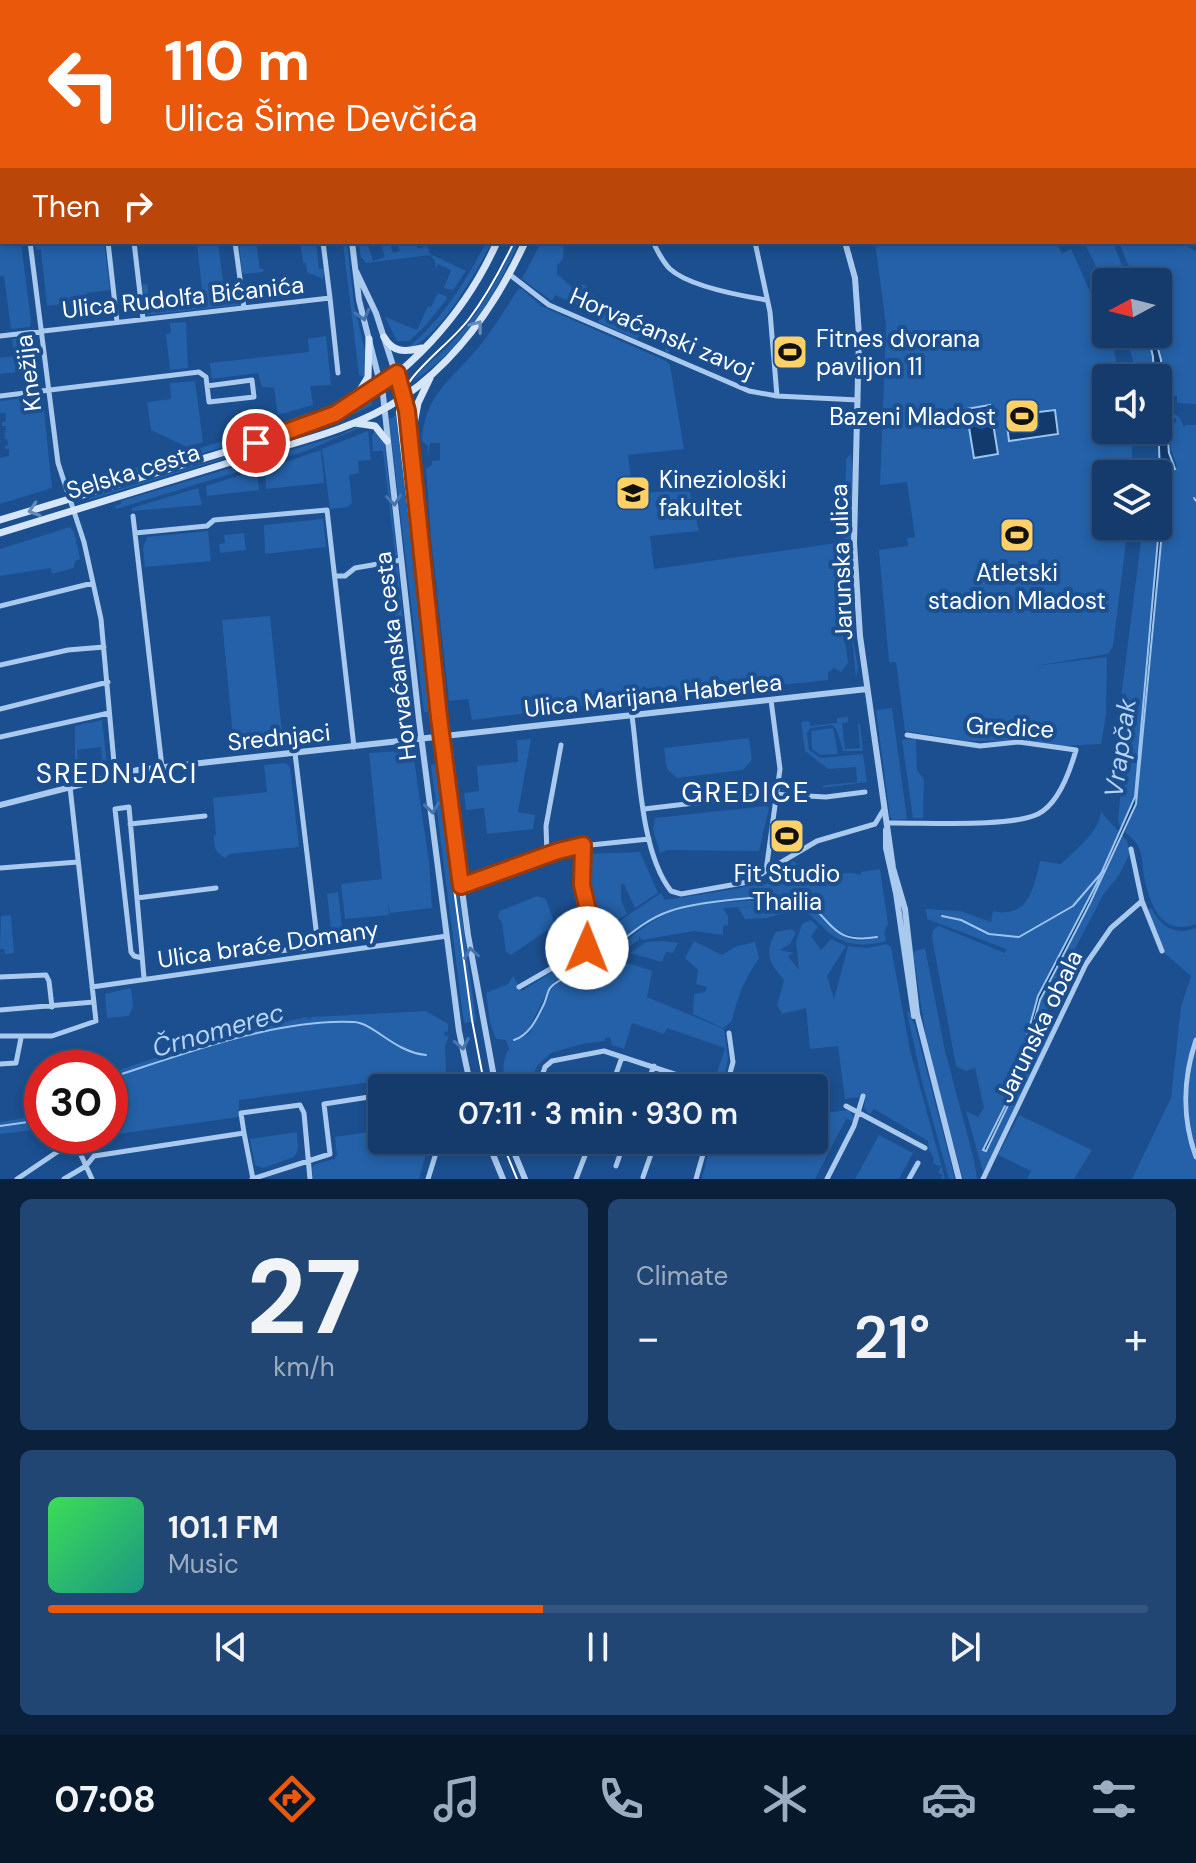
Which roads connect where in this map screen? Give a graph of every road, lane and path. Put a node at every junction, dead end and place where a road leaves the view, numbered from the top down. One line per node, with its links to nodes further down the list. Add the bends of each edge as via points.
1 (30, 244): 19 (street, Knežija)
2 (108, 244): 18 (street)
3 (134, 244): 17 (street)
4 (235, 244): 16 (street)
5 (323, 244): 14 (street, Ulica Rudolfa Bićanića)
6 (354, 244): 12 (street, Horvaćanska cesta)
7 (496, 244): 23 (main road, Selska cesta, via 473,286)
8 (524, 244): 13 (main road, Selska cesta)
9 (654, 244): 15 (street, via 671,270 684,278)
10 (755, 244): 15 (street)
11 (846, 244): 33 (street, Jarunska ulica, via 856,299)
12 (355, 269): 21 (street, Horvaćanska cesta); 22 (street, Horvaćanska cesta, one-way to 22)
13 (509, 274): 24 (main road, Selska cesta, one-way to 13, via 472,333); 31 (street, Horvaćanski zavoj, via 549,305 735,386)
14 (330, 298): 16 (street, Ulica Rudolfa Bićanića); 25 (street, Ulica Rudolfa Bićanića)
15 (768, 300): 31 (street)
16 (244, 308): 17 (street, Ulica Rudolfa Bićanića)
17 (143, 319): 18 (street, Ulica Rudolfa Bićanića)
18 (117, 322): 19 (street, Ulica Rudolfa Bićanića)
19 (41, 331): 20 (street, Ulica Rudolfa Bićanića); 29 (street, Knežija)
20 (0, 336)
21 (384, 337): 23 (main road, via 399,351); 26 (street, Horvaćanska cesta)
22 (369, 339): 28 (street, Horvaćanska cesta); 34 (main road, via 367,382)
23 (427, 346): 26 (main road, Selska cesta)
24 (435, 370): 32 (main road, Selska cesta); 37 (main road, via 418,403)
25 (338, 373)
26 (397, 373): 28 (main road, Selska cesta); 32 (street, Horvaćanska cesta)
27 (207, 386): 27 (street, via 252,380 254,397 209,402); 29 (street, via 205,374 199,372)
28 (381, 386): 34 (main road, Selska cesta); 35 (street, Horvaćanska cesta)
29 (48, 390): 30 (street); 39 (street, Knežija)
30 (0, 396)
31 (777, 396): 33 (street, Horvaćanski zavoj)
32 (404, 397): 35 (main road, Selska cesta); 37 (street, Horvaćanska cesta)
33 (859, 400): 52 (street, Jarunska ulica, via 855,588)
34 (348, 408): 39 (main road, Selska cesta, via 278,436)
35 (384, 408): 36 (main road, Selska cesta); 38 (street, Horvaćanska cesta)
36 (349, 424): 38 (main road, via 375,426); 40 (main road, Selska cesta)
37 (411, 440): 59 (street, Horvaćanska cesta)
38 (387, 441): 45 (street, Horvaćanska cesta, one-way to 45)
39 (68, 499): 40 (street, Knežija); 42 (main road, Selska cesta, one-way to 42)
40 (73, 510): 43 (main road, Selska cesta); 47 (street, Knežija)
41 (133, 516): 44 (street)
42 (0, 520)
43 (0, 533)
44 (135, 533): 46 (street, via 324,509); 64 (street)
45 (401, 560): 46 (street); 60 (street, Horvaćanska cesta)
46 (335, 576): 62 (street)
47 (93, 583): 48 (street); 49 (street, Knežija)
48 (0, 606)
49 (104, 647): 50 (street); 51 (street, Knežija)
50 (0, 665)
51 (108, 682): 54 (street); 55 (street, Knežija)
52 (867, 689): 53 (street, Ulica Marijana Haberlea); 70 (street, Jarunska ulica)
53 (771, 700): 56 (street, Ulica Marijana Haberlea); 68 (street)
54 (0, 709)
55 (109, 713): 58 (street); 65 (street, Knežija)
56 (632, 716): 59 (street, Ulica Marijana Haberlea); 71 (street)
57 (907, 735): 73 (street, Gredice, via 980,746 1019,742 1076,750 1057,793 1037,814 989,822)
58 (0, 737)
59 (442, 737): 60 (street, Ulica Marijana Haberlea); 84 (street, Horvaćanska cesta)
60 (422, 740): 62 (street, Srednjaci); 88 (street, Horvaćanska cesta, one-way to 88)
61 (561, 745): 80 (street, via 546,826)
62 (354, 747): 63 (street, Srednjaci)
63 (295, 753): 64 (street, Srednjaci); 90 (street, via 318,946)
64 (162, 767): 65 (street, Srednjaci)
65 (115, 774): 66 (street, Srednjaci)
66 (69, 786): 69 (street, Srednjaci); 81 (street)
67 (865, 792): 68 (street, via 826,797)
68 (778, 794): 71 (street); 83 (street)
69 (0, 805)
70 (885, 807): 73 (street, Jarunska ulica); 75 (street)
71 (644, 809): 77 (street)
72 (205, 816): 74 (street)
73 (887, 823): 76 (street, Jarunska ulica); 102 (street, Jarunska ulica)
74 (130, 824): 86 (street); 91 (street, via 129,807 115,809 131,952)
75 (875, 824): 76 (street); 83 (street, via 817,841)
76 (885, 838): 102 (street, Jarunska ulica, via 912,1010)
77 (649, 839): 78 (street); 83 (street, via 671,891 681,894 740,885)
78 (583, 845): 80 (street); 95 (street, via 582,885 591,943)
79 (1131, 849): 87 (street)
80 (547, 855): 84 (street)
81 (78, 862): 82 (street); 94 (street)
82 (0, 868)
83 (766, 872)
84 (461, 886): 108 (street, Horvaćanska cesta, one-way to 84)
85 (216, 888): 86 (street)
86 (137, 898): 91 (street)
87 (1142, 901): 89 (street); 146 (street, Jarunska obala, via 1111,928 1086,964)
88 (448, 936): 93 (street, Ulica braće Domany); 107 (street, Horvaćanska cesta, one-way to 107)
89 (1162, 951)
90 (256, 954)
91 (142, 958): 93 (street)
92 (0, 977): 97 (street, via 46,975)
93 (144, 978): 94 (street, Ulica braće Domany)
94 (92, 987): 96 (street)
95 (519, 987)
96 (94, 1002): 97 (street); 101 (street, via 96,1021 52,1036)
97 (52, 1007): 98 (street)
98 (0, 1010)
99 (729, 1033): 113 (street)
100 (0, 1036): 101 (street)
101 (21, 1038): 105 (street, via 16,1063)
102 (922, 1038): 145 (street, Jarunska ulica)
103 (1196, 1040): 127 (street, via 1186,1096)
104 (622, 1057): 106 (street); 109 (street, via 590,1052 552,1061); 110 (street)
105 (0, 1064)
106 (654, 1066): 111 (street); 112 (street)
107 (468, 1074)
108 (493, 1074)
109 (543, 1074)
110 (616, 1074)
111 (651, 1074)
112 (673, 1074)
113 (730, 1074)
114 (863, 1096): 117 (street)
115 (368, 1097): 128 (street, via 324,1104 330,1154)
116 (846, 1106): 117 (street)
117 (860, 1112): 119 (street); 143 (street)
118 (244, 1133): 128 (street, via 241,1113 300,1105); 130 (street, via 94,1156); 136 (street)
119 (925, 1148)
120 (436, 1154): 138 (street)
121 (493, 1154): 139 (street)
122 (515, 1154): 140 (street)
123 (586, 1154): 141 (street)
124 (620, 1154): 131 (street)
125 (651, 1154): 132 (street)
126 (703, 1154): 142 (street)
127 (1196, 1157)
128 (308, 1161): 136 (street); 137 (street)
129 (918, 1163): 144 (street)
130 (86, 1166): 133 (street, via 75,1147 63,1148); 134 (street); 135 (street)
131 (616, 1166)
132 (643, 1177)
133 (17, 1179)
134 (64, 1179)
135 (92, 1179)
136 (253, 1179)
137 (310, 1179)
138 (428, 1179)
139 (503, 1179)
140 (525, 1179)
141 (576, 1179)
142 (696, 1179)
143 (827, 1179)
144 (909, 1179)
145 (959, 1179)
146 (983, 1179)

